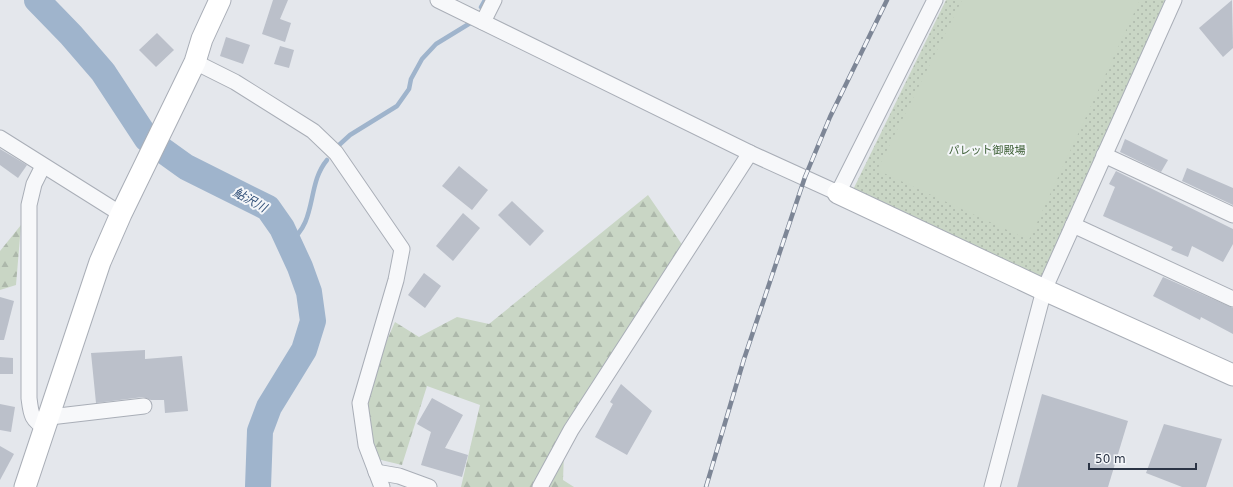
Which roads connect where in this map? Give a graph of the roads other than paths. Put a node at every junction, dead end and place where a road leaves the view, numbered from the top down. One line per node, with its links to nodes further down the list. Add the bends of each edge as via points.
1 (220, 0): 7 (street, via 202,39)
2 (438, 0): 6 (street)
3 (494, 0): 6 (street)
4 (935, 0): 12 (street)
5 (1174, 0): 10 (street)
6 (483, 22): 9 (street)
7 (195, 62): 13 (street); 21 (street, via 234,82 314,131 336,153 402,249 396,280 360,403 366,445)
8 (0, 138): 11 (street)
9 (750, 153): 12 (street); 25 (street, via 571,430)
10 (1104, 155): 14 (street); 15 (street)
11 (43, 166): 13 (street); 20 (street, via 34,184 29,205 30,398 31,416 38,424)
12 (838, 193): 16 (street)
13 (121, 214): 20 (street, via 100,262)
14 (1233, 215)
15 (1073, 225): 16 (street); 17 (street)
16 (1044, 290): 18 (street); 26 (street)
17 (1233, 299)
18 (1233, 375)
19 (144, 406): 20 (street)
20 (48, 422): 22 (street)
21 (376, 472): 23 (street); 24 (street, via 400,476)
22 (25, 487)
23 (382, 487)
24 (429, 487)
25 (540, 487)
26 (992, 487)

